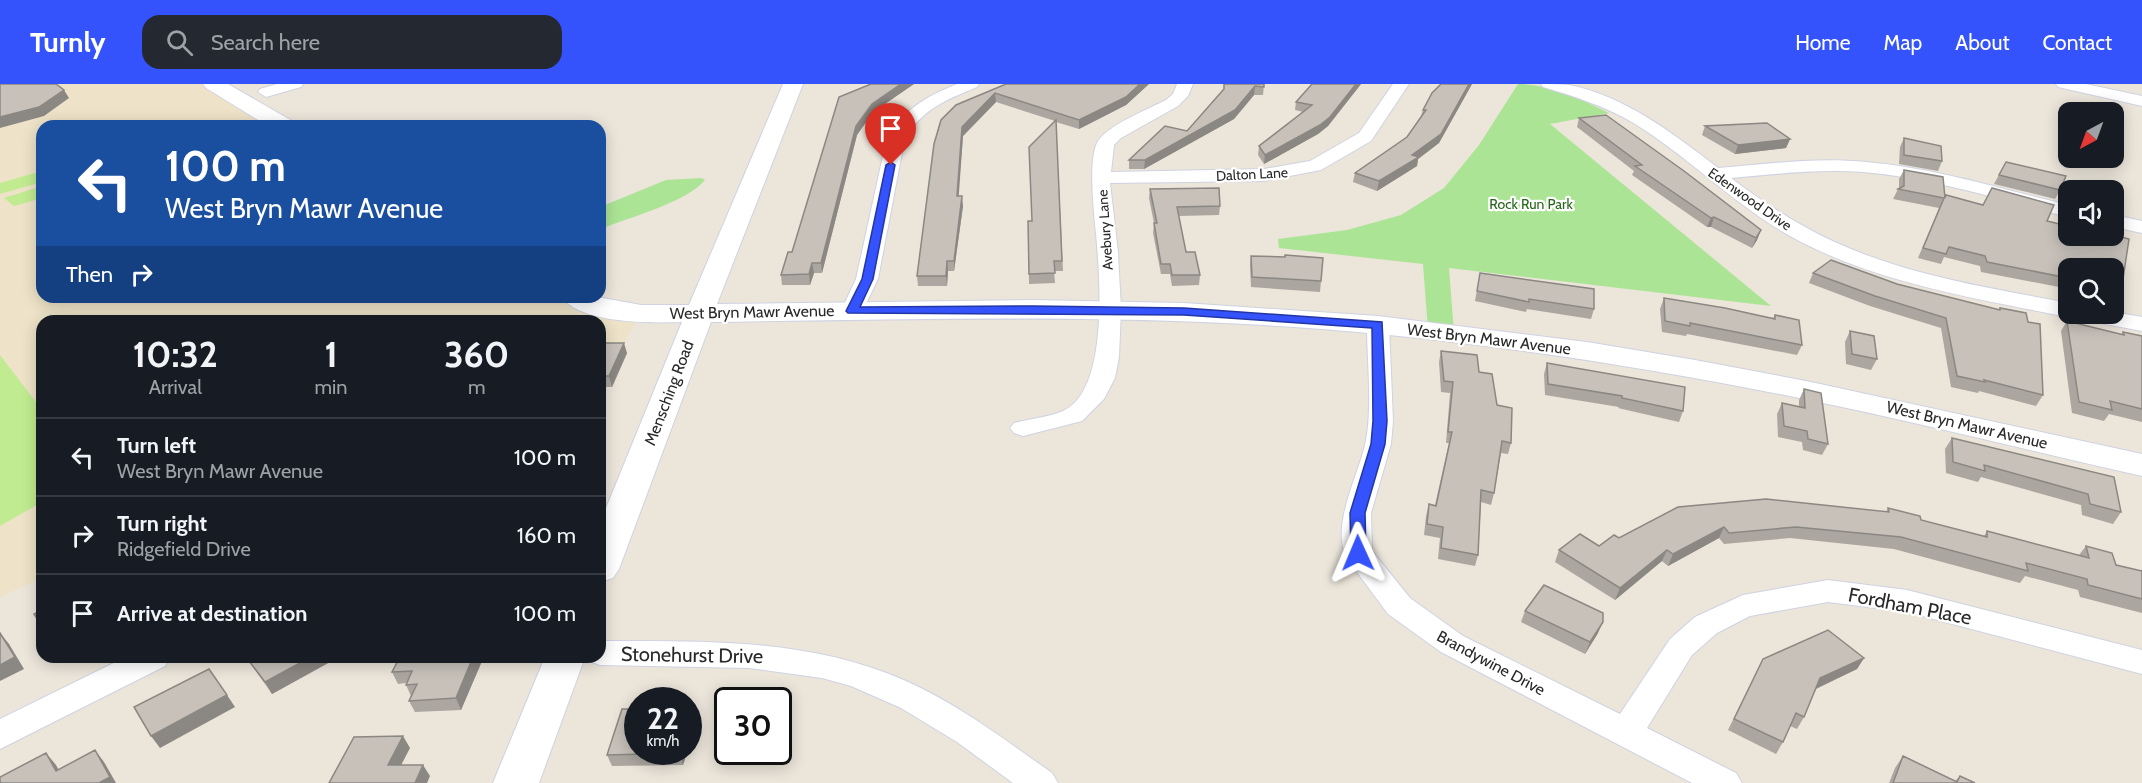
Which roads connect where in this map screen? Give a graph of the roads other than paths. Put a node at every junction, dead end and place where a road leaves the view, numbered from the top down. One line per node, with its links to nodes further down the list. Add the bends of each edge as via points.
1 (213, 84): 11 (street)
2 (295, 84): 9 (street)
3 (793, 84): 21 (street, Mensching Road)
4 (971, 84): 20 (street, via 921,107 901,128 867,279)
5 (1185, 84): 13 (street, Avebury Lane, via 1172,103 1115,134 1105,144)
6 (1401, 84): 13 (street, Dalton Lane, via 1365,137 1315,166 1264,176)
7 (1549, 84): 12 (street, Edenwood Drive, via 1610,104 1637,118)
8 (2064, 84): 10 (street)
9 (266, 92)
10 (2142, 101)
11 (274, 120)
12 (1714, 174): 14 (street, via 1820,165 1883,169); 18 (street, Edenwood Drive, via 1798,233 1840,252 1952,287)
13 (1102, 178): 19 (street, Avebury Lane)
14 (2058, 209)
15 (2124, 223): 16 (street)
16 (2142, 227)
17 (587, 303): 21 (street, West Bryn Mawr Avenue, via 641,314)
18 (2058, 308)
19 (1110, 310): 20 (street, West Bryn Mawr Avenue); 24 (street, West Bryn Mawr Avenue); 25 (street, Avebury Lane, via 1107,357 1095,394 1073,416)
20 (852, 311): 21 (street, West Bryn Mawr Avenue)
21 (700, 312): 27 (street, Mensching Road)
22 (2124, 321): 23 (street)
23 (2142, 324)
24 (1378, 325): 26 (street, West Bryn Mawr Avenue, via 1587,351 1707,371); 32 (street, Brandywine Drive, via 1379,432 1358,513 1358,553 1386,592 1426,628)
25 (1023, 428)
26 (2142, 465)
27 (609, 526)
28 (606, 653): 35 (street, Stonehurst Drive, via 729,652 835,669 922,704)
29 (2142, 662): 32 (street, Fordham Place, via 1926,605 1828,591 1743,606 1706,624 1681,647)
30 (142, 663): 33 (street)
31 (564, 663): 34 (street)
32 (1626, 733): 36 (street, Brandywine Drive)
33 (0, 735)
34 (516, 783)
35 (1040, 783)
36 (1724, 783)

